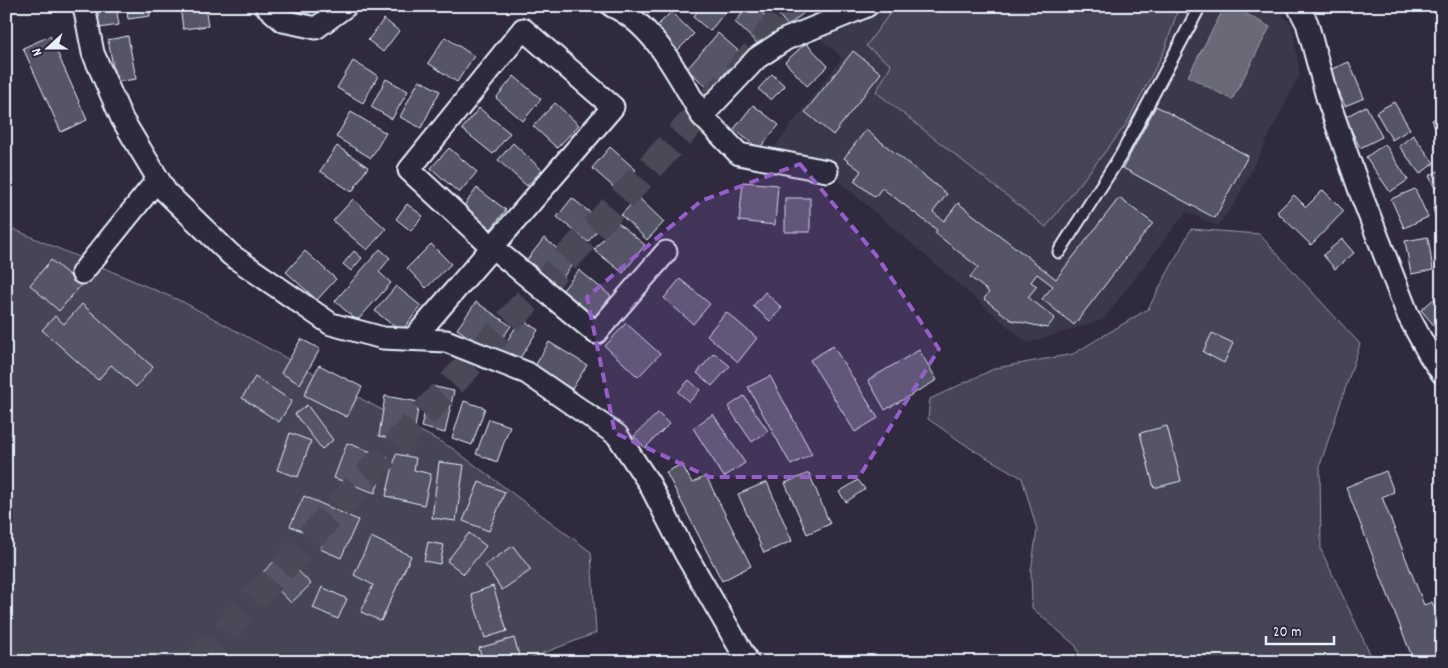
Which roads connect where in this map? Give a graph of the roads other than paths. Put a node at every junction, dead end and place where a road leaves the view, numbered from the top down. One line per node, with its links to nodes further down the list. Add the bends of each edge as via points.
1 (84, 6): 10 (street, via 93,53 122,119)
2 (266, 6): 3 (street, via 283,21 316,28)
3 (346, 6)
4 (867, 6): 8 (street, via 786,39 757,58)
5 (1200, 6): 13 (lane, via 1121,154)
6 (1298, 6): 16 (street, via 1307,23 1327,97 1361,194 1401,298)
7 (625, 8): 8 (street, via 656,41)
8 (702, 116): 9 (street, via 739,154)
9 (827, 171)
10 (158, 179): 14 (street); 15 (street, via 166,192 231,255 331,324 383,338)
11 (492, 247): 11 (street, via 613,107 523,29 409,170); 12 (street, via 596,333); 15 (street)
12 (666, 252)
13 (1059, 252)
14 (82, 273)
15 (413, 339): 17 (street, via 446,341 526,373 617,435 649,483)
16 (1442, 373)
17 (748, 662)

